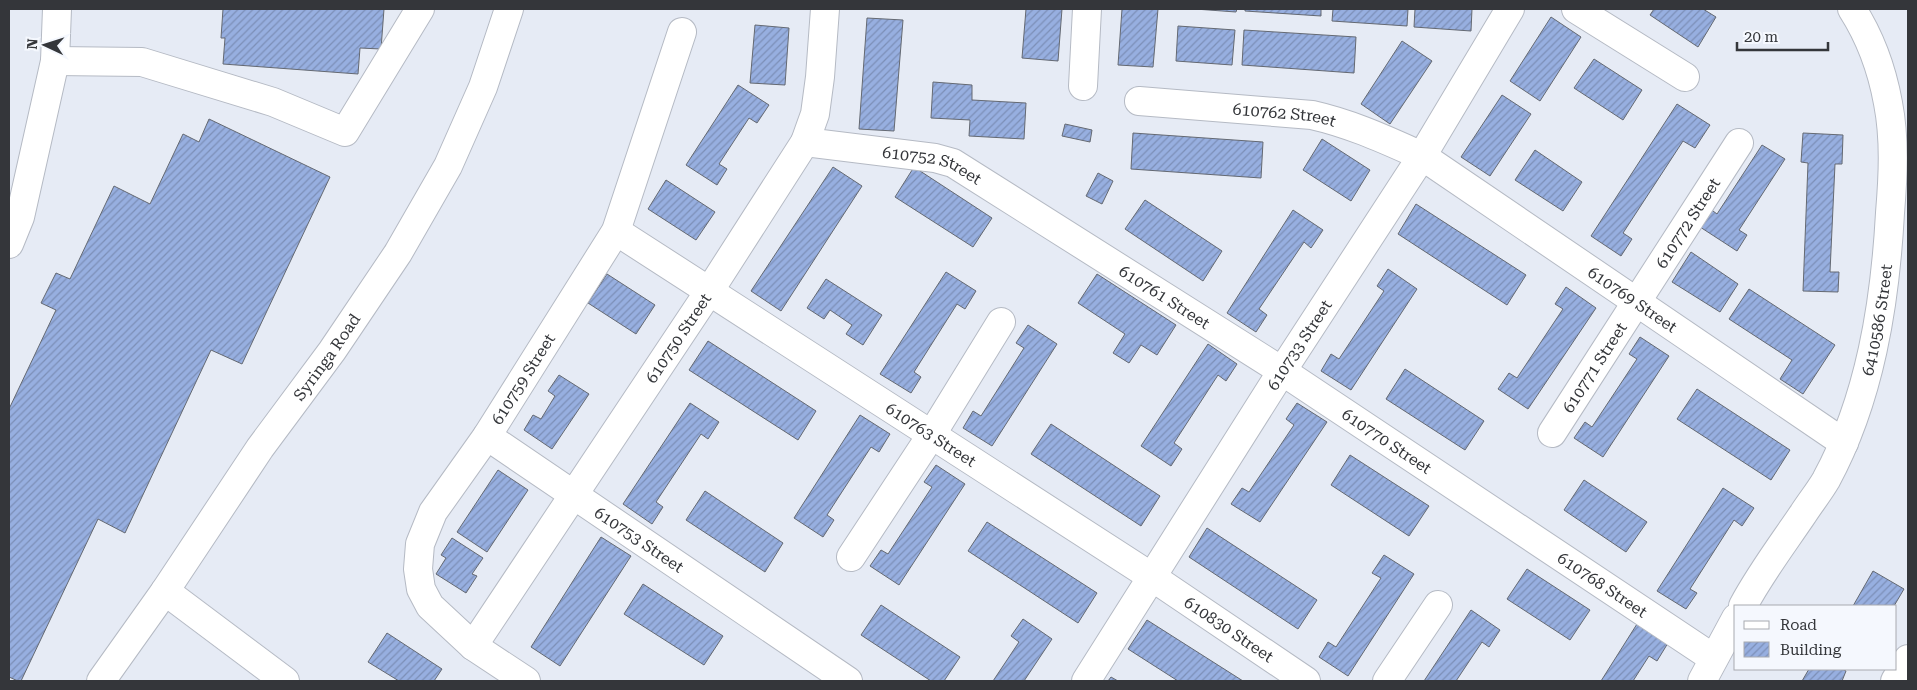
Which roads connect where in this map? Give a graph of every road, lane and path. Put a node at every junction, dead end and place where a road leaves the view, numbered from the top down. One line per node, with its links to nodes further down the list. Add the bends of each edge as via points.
1 (58, 9): 10 (street)
2 (420, 9): 10 (street, via 345,132 273,102 142,62)
3 (509, 9): 33 (street, Syringa Road, via 483,87 448,166 398,253 332,352 260,448)
4 (825, 9): 14 (street, 610750 Street, via 815,114)
5 (1088, 9): 12 (street)
6 (1510, 9): 16 (street, 610733 Street)
7 (1576, 9): 11 (street)
8 (1852, 9): 20 (street, 6410586 Street, via 1876,56 1888,103)
9 (682, 32): 18 (street, 610759 Street)
10 (55, 61): 19 (street, via 20,217)
11 (1685, 77)
12 (1083, 86)
13 (1139, 101): 16 (street, 610762 Street, via 1312,115 1340,121)
14 (805, 142): 17 (street, 610752 Street, via 953,162); 21 (street, 610750 Street)
15 (1739, 144): 22 (street, 610772 Street)
16 (1422, 156): 22 (street, 610769 Street); 24 (street, 610733 Street)
17 (1048, 222): 24 (street, 610761 Street)
18 (616, 231): 21 (street, 610763 Street); 27 (street, 610759 Street)
19 (9, 244)
20 (1898, 257): 28 (street, 6410586 Street, via 1859,402)
21 (710, 290): 26 (street, 610763 Street); 29 (street, 610750 Street)
22 (1636, 302): 25 (street, 610771 Street); 28 (street, 610769 Street)
23 (1002, 322): 26 (street)
24 (1282, 371): 30 (street, 610770 Street); 32 (street, 610733 Street)
25 (1552, 433)
26 (932, 434): 31 (street); 32 (street, 610763 Street)
27 (487, 436): 29 (street, 610753 Street); 37 (street, 610759 Street, via 432,512 420,544 418,569 420,589 430,606)
28 (1844, 443): 35 (street, 6410586 Street, via 1825,481)
29 (574, 494): 37 (street, 610750 Street); 43 (street, 610753 Street)
30 (1491, 510): 39 (street, 610768 Street)
31 (851, 557)
32 (1152, 577): 44 (street, 610733 Street); 45 (street, 610830 Street)
33 (165, 591): 40 (street, Syringa Road); 41 (street)
34 (1438, 605): 46 (street)
35 (1743, 605)
36 (1734, 622): 39 (street)
37 (473, 646): 42 (street, 610759 Street)
38 (1908, 658): 47 (street)
39 (1708, 670)
40 (101, 681)
41 (285, 681)
42 (526, 681)
43 (848, 681)
44 (1086, 681)
45 (1306, 681)
46 (1387, 681)
47 (1895, 681)

